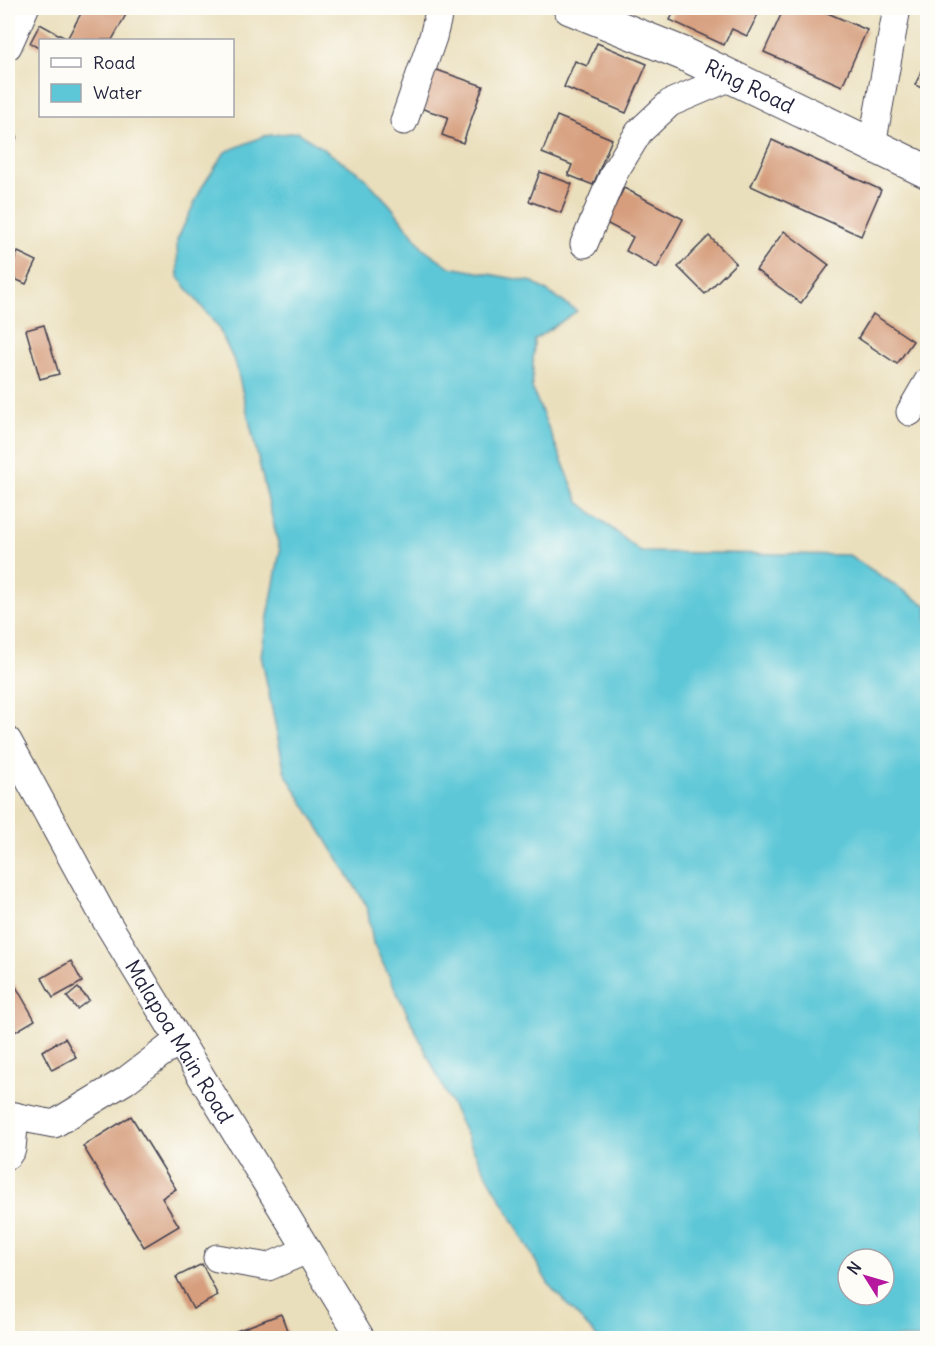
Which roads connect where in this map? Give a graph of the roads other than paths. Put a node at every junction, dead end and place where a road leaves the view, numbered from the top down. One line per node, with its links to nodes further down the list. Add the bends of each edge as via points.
1 (25, 8): 5 (street)
2 (440, 8): 7 (street)
3 (570, 8): 6 (main road, Ring Road)
4 (897, 8): 8 (street)
5 (8, 46)
6 (731, 77): 8 (main road, Ring Road); 10 (street, via 670,103 639,132 614,173)
7 (404, 121)
8 (873, 145): 9 (main road, Ring Road)
9 (927, 172)
10 (584, 244)
11 (927, 381): 12 (street)
12 (910, 412)
13 (8, 741): 14 (street, Malapoa Main Road, via 105,919)
14 (178, 1040): 15 (street, via 125,1081 54,1124); 17 (street, Malapoa Main Road)
15 (11, 1116): 16 (street, via 12,1149)
16 (8, 1155)
17 (307, 1250): 18 (street, via 268,1267); 19 (street, Malapoa Main Road)
18 (217, 1257)
19 (361, 1338)

